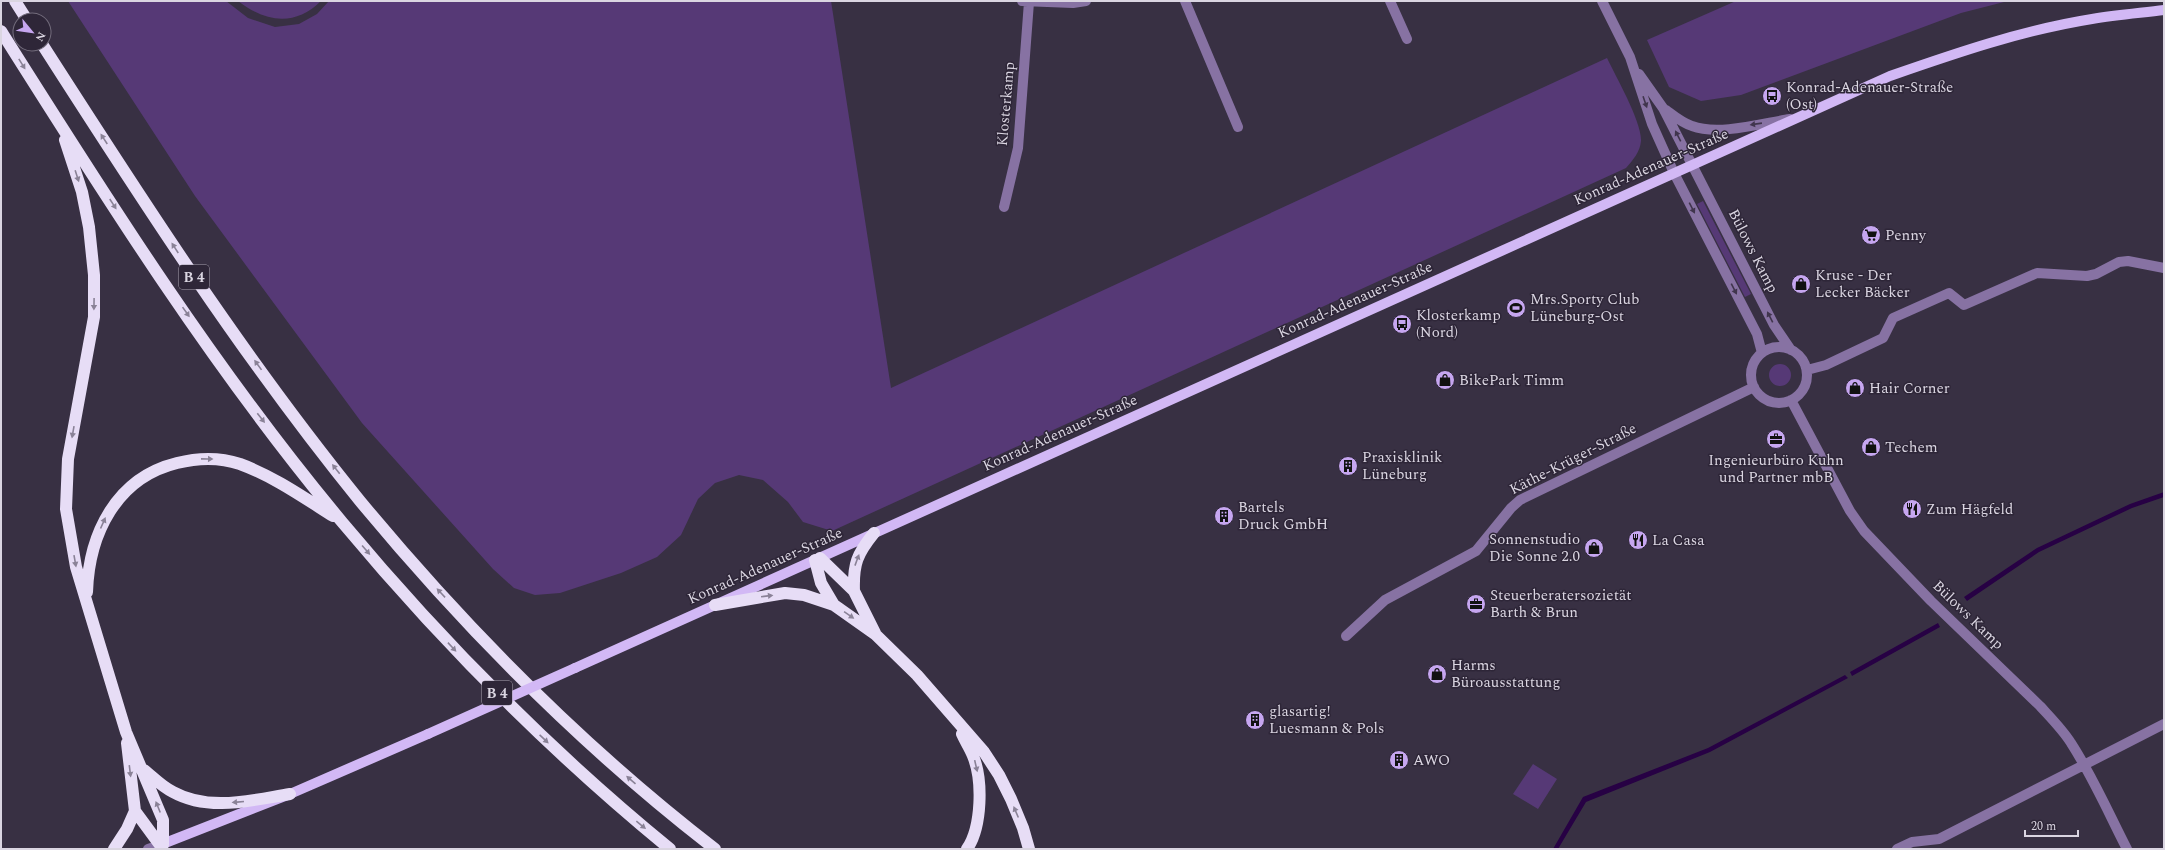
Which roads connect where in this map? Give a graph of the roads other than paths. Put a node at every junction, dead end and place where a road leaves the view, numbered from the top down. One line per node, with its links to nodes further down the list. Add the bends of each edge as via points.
1 (15, 1): 8 (highway)
2 (1086, 1): 6 (street, Klosterkamp)
3 (1185, 1): 16 (street)
4 (1390, 1): 10 (street)
5 (1602, 1): 12 (street)
6 (1025, 2): 19 (street, Klosterkamp, via 1018,148)
7 (2164, 10): 14 (main road, Konrad-Adenauer-Straße, via 2091,18 1996,41 1890,76)
8 (22, 12)
9 (1, 31): 15 (highway, B 4, one-way to 15)
10 (1407, 39)
11 (47, 52): 46 (highway, B 4, one-way to 11, via 643,791 560,717 489,645 360,500 274,388 192,274)
12 (1632, 65): 13 (street); 18 (street, one-way to 18, via 1652,124)
13 (1664, 108): 14 (street, one-way to 13, via 1712,129 1693,126 1679,120); 17 (street, one-way to 13)
14 (1794, 119): 17 (main road, Konrad-Adenauer-Straße)
15 (61, 125): 26 (highway, B 4, one-way to 26, via 170,290 252,407); 30 (highway, one-way to 30, via 82,192 94,275 94,317 68,458 66,509 76,567)
16 (1238, 127)
17 (1692, 165): 18 (main road, Konrad-Adenauer-Straße); 21 (street, Bülows Kamp, one-way to 17, via 1774,325)
18 (1674, 173): 22 (street, one-way to 22, via 1757,334); 27 (main road, Konrad-Adenauer-Straße)
19 (1004, 207)
20 (2164, 268): 23 (street, via 2128,261 2087,276 2037,273 1964,305 1949,293 1893,318 1883,338 1826,365)
21 (1791, 350): 22 (street, via 1776,347); 23 (street, Bülows Kamp, via 1801,358)
22 (1762, 353): 24 (street, via 1755,360 1752,369)
23 (1807, 370): 25 (street, via 1804,388)
24 (1754, 387): 25 (street, via 1770,401 1782,403); 34 (street, Käthe-Krüger-Straße, via 1520,500 1476,552 1385,600)
25 (1791, 400): 38 (street, Bülows Kamp, via 1850,511 1864,531 1931,601 2040,706 2071,742)
26 (340, 520): 30 (highway, one-way to 26, via 93,545 105,518 123,493 144,475 166,465 192,459 217,459 239,464 287,486); 45 (highway, B 4, one-way to 45, via 486,683 586,778)
27 (874, 533): 28 (main road, Konrad-Adenauer-Straße); 29 (highway, one-way to 27, via 856,560)
28 (817, 559): 29 (highway); 31 (main road, Konrad-Adenauer-Straße); 32 (highway, via 821,583)
29 (854, 591): 33 (highway)
30 (86, 601): 37 (highway)
31 (715, 605): 32 (highway, one-way to 32, via 785,594 804,595); 40 (main road, Konrad-Adenauer-Straße, bridge)
32 (834, 605): 33 (highway, one-way to 33)
33 (875, 634): 35 (highway, via 917,675)
34 (1346, 636)
35 (954, 718): 47 (highway, one-way to 47, via 973,757 980,784 979,815 971,844); 48 (highway, one-way to 35, via 1023,828 999,775 984,752)
36 (2164, 724): 38 (street)
37 (126, 732): 39 (highway); 41 (highway, one-way to 41)
38 (2084, 764): 49 (street, via 1939,839 1912,842); 50 (street, Bülows Kamp)
39 (142, 769): 40 (highway, one-way to 39, via 238,803 200,803 173,792); 42 (highway, one-way to 39, via 163,820)
40 (290, 794): 42 (main road, Konrad-Adenauer-Straße)
41 (135, 811): 42 (highway); 43 (highway)
42 (162, 845): 44 (street)
43 (114, 849)
44 (148, 849)
45 (670, 849)
46 (715, 849)
47 (967, 849)
48 (1029, 849)
49 (1897, 849)
50 (2127, 849)

